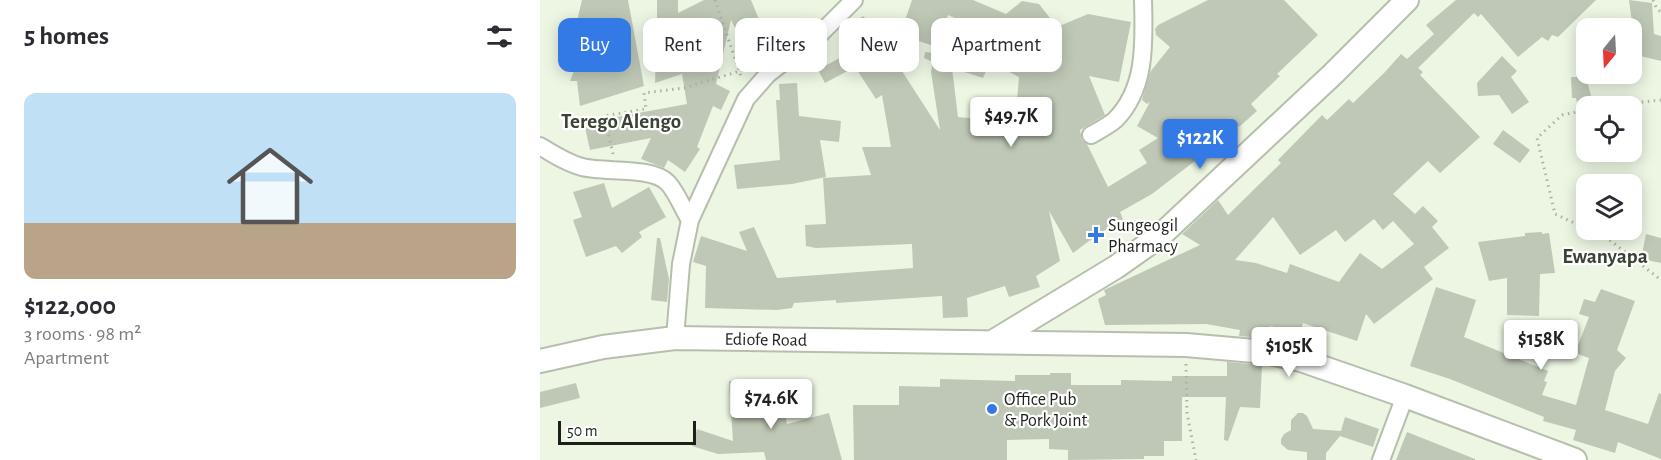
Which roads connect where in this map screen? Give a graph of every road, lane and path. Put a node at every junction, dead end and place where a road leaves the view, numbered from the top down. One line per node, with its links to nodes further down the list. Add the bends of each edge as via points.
1 (715, 0): 7 (path)
2 (854, 0): 10 (street, via 821,33 768,74)
3 (1143, 0): 14 (street, via 1140,77 1114,121)
4 (1407, 0): 22 (street, via 1160,236)
5 (1653, 0): 6 (path)
6 (1661, 12)
7 (735, 57)
8 (737, 72): 16 (path, via 684,88 644,93 646,109 604,116)
9 (740, 72): 10 (path)
10 (746, 99): 17 (street)
11 (1661, 100): 12 (path)
12 (1642, 102)
13 (1576, 112): 18 (path, via 1562,115 1537,138 1555,214)
14 (1091, 135)
15 (540, 146): 16 (street, via 582,167)
16 (615, 171): 17 (street, via 659,177 668,183)
17 (690, 220): 21 (street, via 681,264)
18 (1576, 224)
19 (1609, 240): 20 (path)
20 (1661, 280)
21 (675, 338): 22 (street, Ediofe Road); 24 (street, Ediofe Road, via 603,347)
22 (994, 341): 23 (street, Ediofe Road)
23 (1186, 345): 25 (street, Ediofe Road, via 1266,352 1301,360); 26 (path, via 1187,413)
24 (540, 361)
25 (1405, 396): 27 (street); 28 (street, Ediofe Road)
26 (1196, 460)
27 (1381, 460)
28 (1575, 460)

